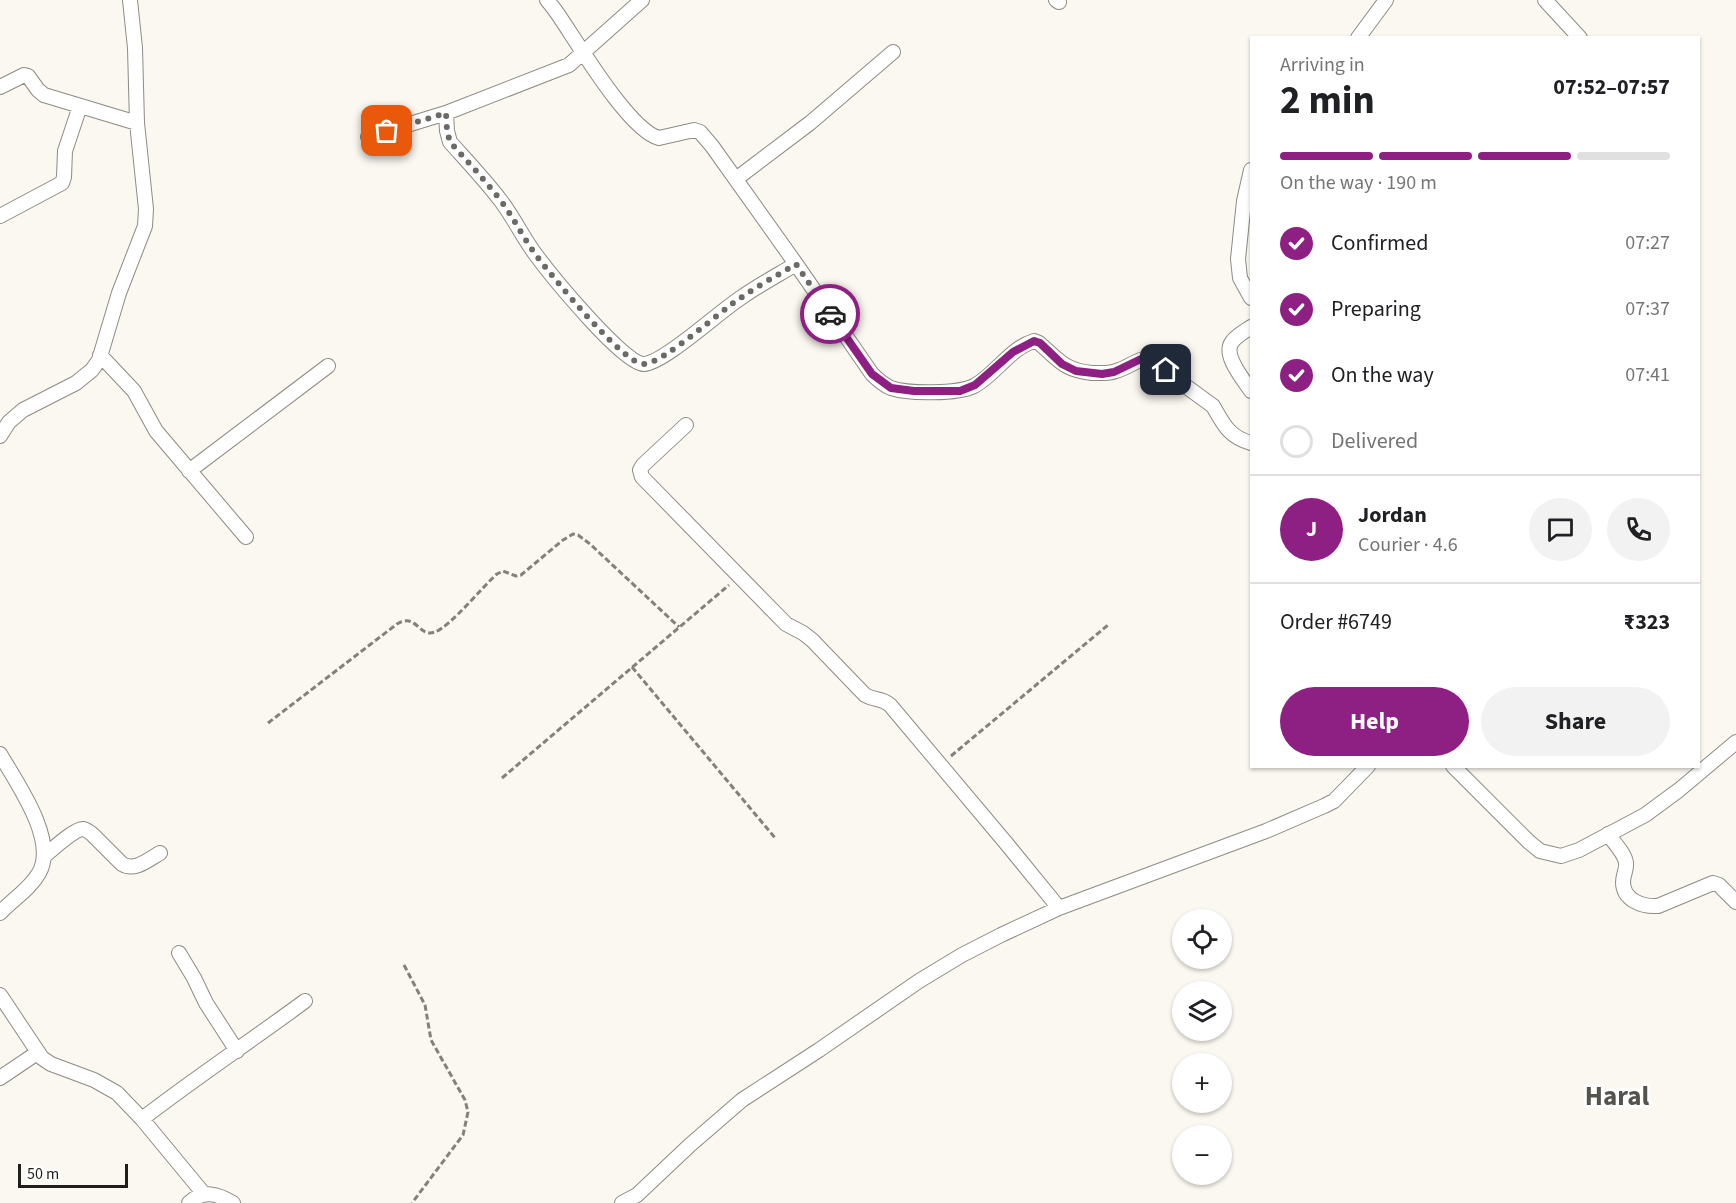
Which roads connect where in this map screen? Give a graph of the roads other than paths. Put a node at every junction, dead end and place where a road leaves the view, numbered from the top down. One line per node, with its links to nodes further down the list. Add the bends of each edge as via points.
1 (130, 0): 13 (street)
2 (546, 0): 9 (street)
3 (642, 0): 9 (street)
4 (1386, 0): 6 (street)
5 (1545, 0): 7 (street)
6 (1359, 36)
7 (1578, 36)
8 (893, 52): 16 (street, via 810,123)
9 (584, 53): 12 (street, via 546,75); 16 (street, via 643,129 659,138 700,132)
10 (0, 87): 11 (street, via 24,75 44,95)
11 (80, 106): 13 (street); 17 (street, via 65,151 62,183)
12 (446, 113): 14 (street); 18 (street, via 450,142 502,202 535,254 602,332 638,363 663,357 742,297)
13 (137, 123): 21 (street, via 145,226)
14 (368, 137)
15 (1250, 174): 19 (street, via 1238,268)
16 (736, 179): 18 (street)
17 (0, 216)
18 (796, 264): 26 (street, via 872,374 891,388 960,391 975,385 1013,352 1034,341 1076,371 1114,372 1147,358 1213,406 1236,438)
19 (1250, 296)
20 (1250, 328): 23 (street, via 1230,344 1228,351)
21 (100, 355): 25 (street, via 92,370 76,383 23,410); 27 (street, via 134,392 156,431)
22 (328, 366): 27 (street)
23 (1250, 389)
24 (686, 425): 37 (street, via 643,465 640,473 786,624 812,640 865,695 890,705)
25 (0, 436)
26 (1250, 443)
27 (189, 471): 28 (street)
28 (246, 537)
29 (1736, 742): 33 (street, via 1645,815)
30 (0, 754): 35 (street, via 31,807)
31 (1366, 768): 37 (street, via 1324,806)
32 (1456, 768): 33 (street, via 1540,850 1561,856)
33 (1608, 834): 36 (street, via 1627,864 1624,890 1634,901 1658,906 1713,883)
34 (160, 853): 35 (street, via 128,867 82,829)
35 (44, 856): 38 (street, via 30,885)
36 (1736, 902)
37 (1059, 908): 49 (street, via 953,960 767,1083 734,1107 637,1195)
38 (0, 913)
39 (179, 953): 42 (street)
40 (0, 995): 43 (street)
41 (305, 1001): 42 (street)
42 (237, 1051): 45 (street)
43 (37, 1053): 44 (street); 45 (street, via 51,1064 107,1086)
44 (0, 1078)
45 (142, 1119): 46 (street)
46 (204, 1194): 47 (street); 48 (street, via 222,1196)
47 (189, 1203)
48 (233, 1203)
49 (622, 1203)

